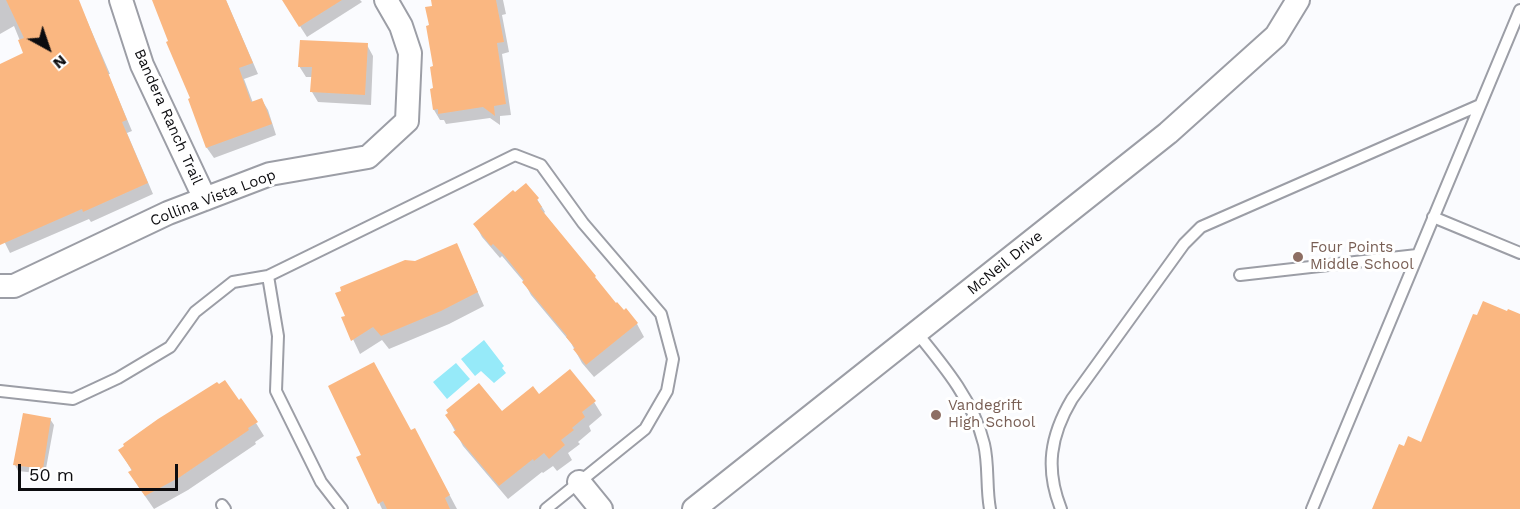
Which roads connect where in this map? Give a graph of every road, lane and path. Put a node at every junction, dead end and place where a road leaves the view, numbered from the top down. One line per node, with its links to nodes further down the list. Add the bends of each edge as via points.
1 (121, 0): 6 (street, Bandera Ranch Trail, via 142,65)
2 (386, 0): 6 (street, Collina Vista Loop, via 410,53 406,121 368,157 270,174)
3 (1298, 0): 13 (street, McNeil Drive, via 1276,36 1168,133)
4 (1520, 10): 5 (lane)
5 (1480, 105): 7 (lane); 21 (lane, via 1201,227 1184,244 1059,420 1052,448 1052,476)
6 (204, 199): 12 (street, Collina Vista Loop, via 14,286)
7 (1433, 217): 8 (lane); 9 (lane)
8 (1520, 253)
9 (1418, 255): 10 (lane); 22 (lane)
10 (1240, 275)
11 (268, 276): 14 (lane, via 233,282 195,312 170,347 73,399); 15 (lane, via 515,155 540,165 583,223 661,314 673,360 667,391 645,429); 16 (lane, via 278,336 276,391 321,482)
12 (0, 286)
13 (917, 333): 19 (street, McNeil Drive); 20 (lane, via 973,411 985,445)
14 (0, 391)
15 (579, 482): 17 (lane); 18 (street)
16 (342, 509)
17 (546, 509)
18 (602, 509)
19 (694, 509)
20 (990, 509)
21 (1061, 509)
22 (1312, 509)

